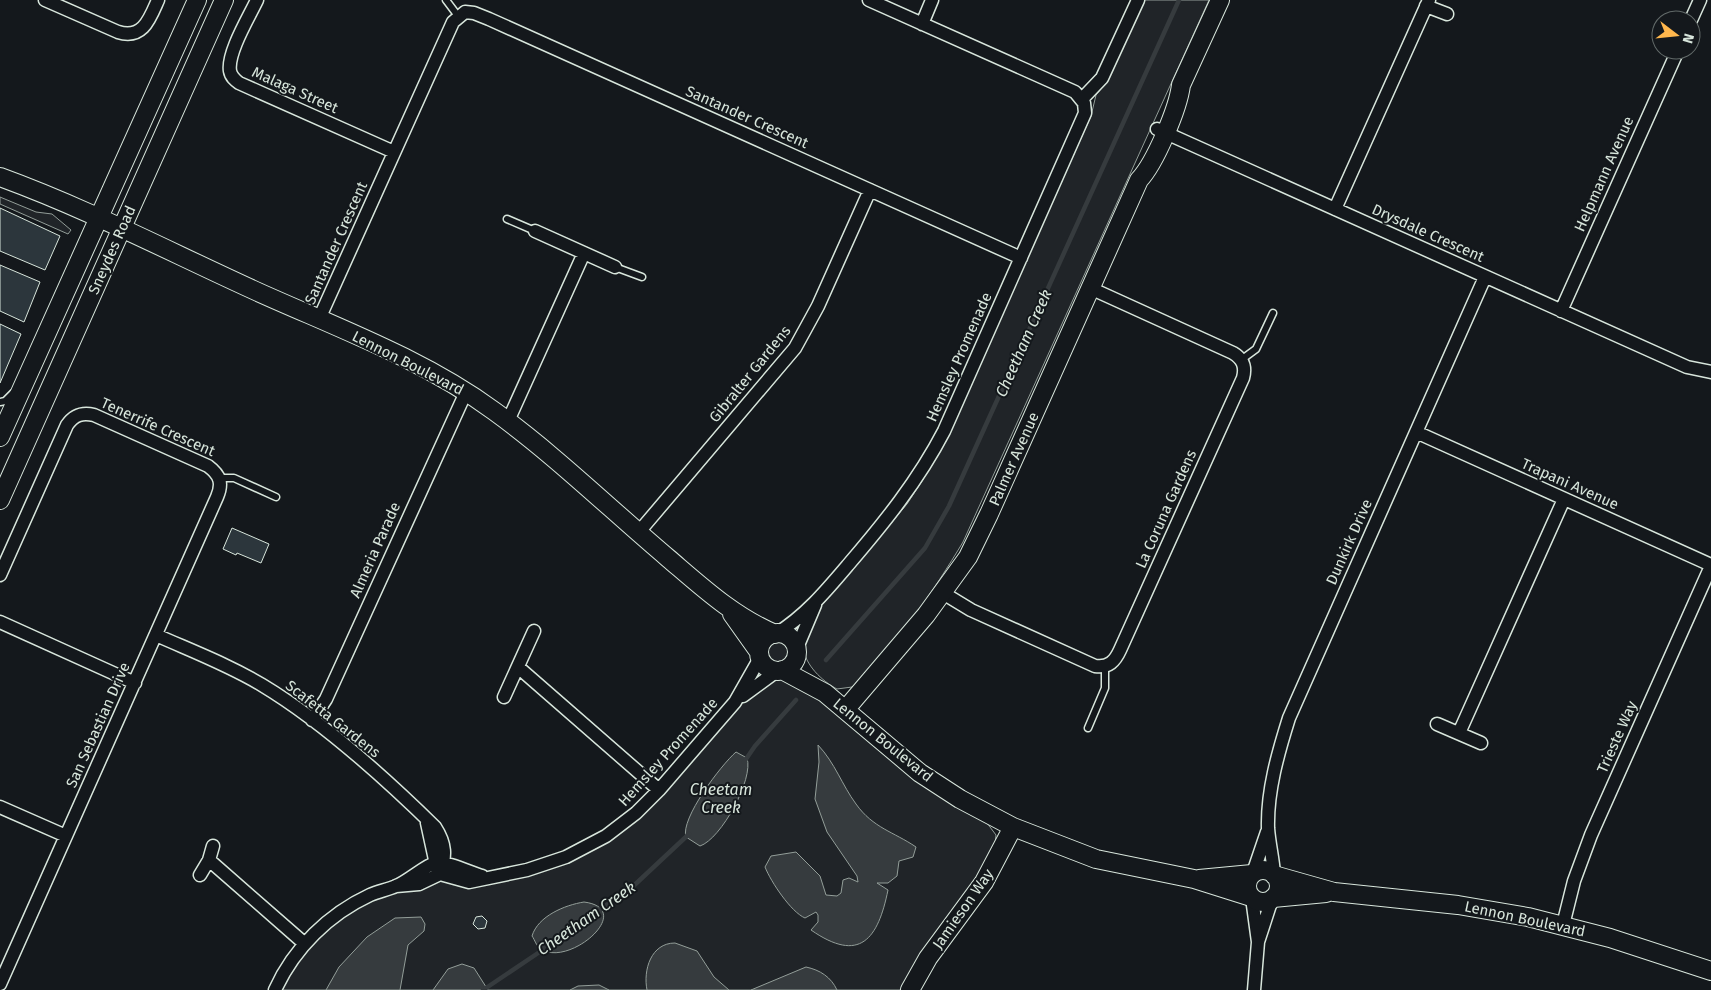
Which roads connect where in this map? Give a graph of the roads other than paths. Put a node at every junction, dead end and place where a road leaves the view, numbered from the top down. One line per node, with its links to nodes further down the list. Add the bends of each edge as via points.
1 (45, 0): 2 (street, via 130,35 144,29)
2 (158, 0)
3 (196, 0): 22 (street, Sneydes Road)
4 (224, 0): 24 (street, Sneydes Road)
5 (256, 0): 18 (street, Malaga Street, via 230,58 232,77 239,83)
6 (446, 0): 13 (lane)
7 (870, 0): 14 (street)
8 (932, 0): 14 (street)
9 (1138, 0): 16 (street, via 1102,78)
10 (1220, 0): 17 (street, Palmer Avenue, via 1181,85 1171,96)
11 (1428, 3): 12 (street); 21 (street)
12 (1447, 14)
13 (458, 16): 18 (street, Santander Crescent); 20 (street, Santander Crescent, via 470,12 489,19)
14 (922, 24): 16 (street, via 1075,92)
15 (1674, 60): 32 (street, Helpmann Avenue)
16 (1082, 99): 27 (street, Hemsley Promenade, via 1084,119)
17 (1160, 131): 21 (street, Drysdale Crescent); 31 (street, Palmer Avenue, via 1138,170 1139,180)
18 (394, 152): 34 (street, Santander Crescent)
19 (0, 177): 22 (street, Lennon Boulevard, via 43,192)
20 (870, 190): 27 (street, Santander Crescent); 49 (street, Gibralter Gardens, via 818,306 795,348)
21 (1335, 209): 30 (street, Drysdale Crescent)
22 (99, 218): 24 (street, Lennon Boulevard); 38 (street, Sneydes Road)
23 (507, 219): 25 (lane)
24 (121, 228): 34 (street, Lennon Boulevard); 48 (street, Sneydes Road)
25 (535, 231): 26 (street)
26 (584, 253): 28 (street); 42 (street)
27 (1021, 258): 53 (street, Hemsley Promenade, via 944,431 918,478)
28 (615, 267): 29 (lane)
29 (642, 277)
30 (1485, 277): 32 (street, Drysdale Crescent); 43 (street, Dunkirk Drive)
31 (1090, 288): 35 (street, via 1233,353); 52 (street, Palmer Avenue, via 979,536)
32 (1561, 311): 36 (street, Drysdale Crescent)
33 (1273, 313): 35 (lane, via 1256,349)
34 (319, 320): 40 (street, Lennon Boulevard, via 411,361)
35 (1241, 360): 61 (street, La Coruna Gardens, via 1244,371 1240,384 1120,650)
36 (1687, 367): 37 (street, Drysdale Crescent); 39 (street, Drysdale Crescent, via 1696,375)
37 (1711, 372)
38 (27, 378): 41 (lane, via 5,401); 44 (street, Sneydes Road)
39 (1711, 380)
40 (466, 392): 42 (street, Lennon Boulevard); 69 (street, Almeria Parade, via 326,699)
41 (0, 402)
42 (508, 421): 49 (street, Lennon Boulevard)
43 (1416, 432): 47 (street, Trapani Avenue); 77 (street, Dunkirk Drive, via 1289,718 1274,776)
44 (0, 437)
45 (220, 478): 46 (lane, Tenerrife Crescent, via 234,478); 51 (street, Tenerrife Crescent, via 208,466 94,415 76,416 67,425); 58 (street, San Sebastian Drive, via 220,491)
46 (276, 497)
47 (1564, 499): 50 (street, Trapani Avenue); 72 (street)
48 (0, 500)
49 (638, 533): 54 (street, Lennon Boulevard)
50 (1711, 565): 89 (street, Trieste Way, via 1590,835)
51 (0, 575)
52 (943, 593): 61 (street, via 971,610 1088,663); 68 (street, Palmer Avenue)
53 (816, 603): 57 (street, Hemsley Promenade); 59 (street, Hemsley Promenade)
54 (729, 610): 57 (street, Lennon Boulevard); 60 (street, Lennon Boulevard)
55 (0, 622): 64 (street)
56 (534, 631): 62 (street)
57 (775, 634): 59 (street, via 790,638); 60 (street, via 763,641)
58 (156, 635): 64 (street, San Sebastian Drive); 69 (street, Scafetta Gardens, via 244,675)
59 (796, 651): 63 (street, via 793,663); 65 (street, Lennon Boulevard)
60 (760, 655): 63 (street, via 765,666); 67 (street, Hemsley Promenade)
61 (1105, 666): 71 (lane, via 1104,688)
62 (518, 667): 66 (street); 74 (street)
63 (780, 671): 65 (street, Lennon Boulevard); 67 (street, Hemsley Promenade)
64 (135, 683): 78 (street, San Sebastian Drive)
65 (825, 692): 68 (street, Lennon Boulevard)
66 (504, 697)
67 (735, 702): 74 (street, Hemsley Promenade)
68 (845, 710): 76 (street, Lennon Boulevard, via 920,773)
69 (312, 720): 81 (street, Scafetta Gardens, via 425,818 439,834 445,848)
70 (1437, 724): 72 (street)
71 (1088, 728)
72 (1459, 733): 73 (street)
73 (1481, 743)
74 (659, 790): 81 (street, Hemsley Promenade, via 620,826 588,846 544,866 469,882)
75 (0, 807): 78 (street)
76 (1013, 827): 85 (street, Lennon Boulevard, via 1096,858); 94 (street, Jamieson Way, via 984,882 928,958)
77 (1268, 828): 82 (street, Dunkirk Drive); 83 (street, Dunkirk Drive)
78 (66, 836): 93 (street, San Sebastian Drive)
79 (213, 846): 80 (street)
80 (209, 860): 84 (street); 91 (street)
81 (440, 867): 91 (street, via 419,884 396,886 346,908)
82 (1253, 873): 83 (street, via 1264,870); 85 (street, Lennon Boulevard); 87 (street, via 1246,886)
83 (1274, 874): 86 (street, Lennon Boulevard); 88 (street, via 1279,887)
84 (200, 875)
85 (1194, 880): 87 (street, Lennon Boulevard)
86 (1334, 892): 88 (street, Lennon Boulevard); 89 (street, Lennon Boulevard, via 1458,905)
87 (1251, 897): 88 (street, via 1260,902); 90 (street)
88 (1272, 899): 90 (street)
89 (1563, 925): 92 (street, Lennon Boulevard)
90 (1258, 942): 96 (street)
91 (305, 944): 95 (street)
92 (1711, 970)
93 (0, 984)
94 (913, 989)
95 (275, 990)
96 (1254, 990)

